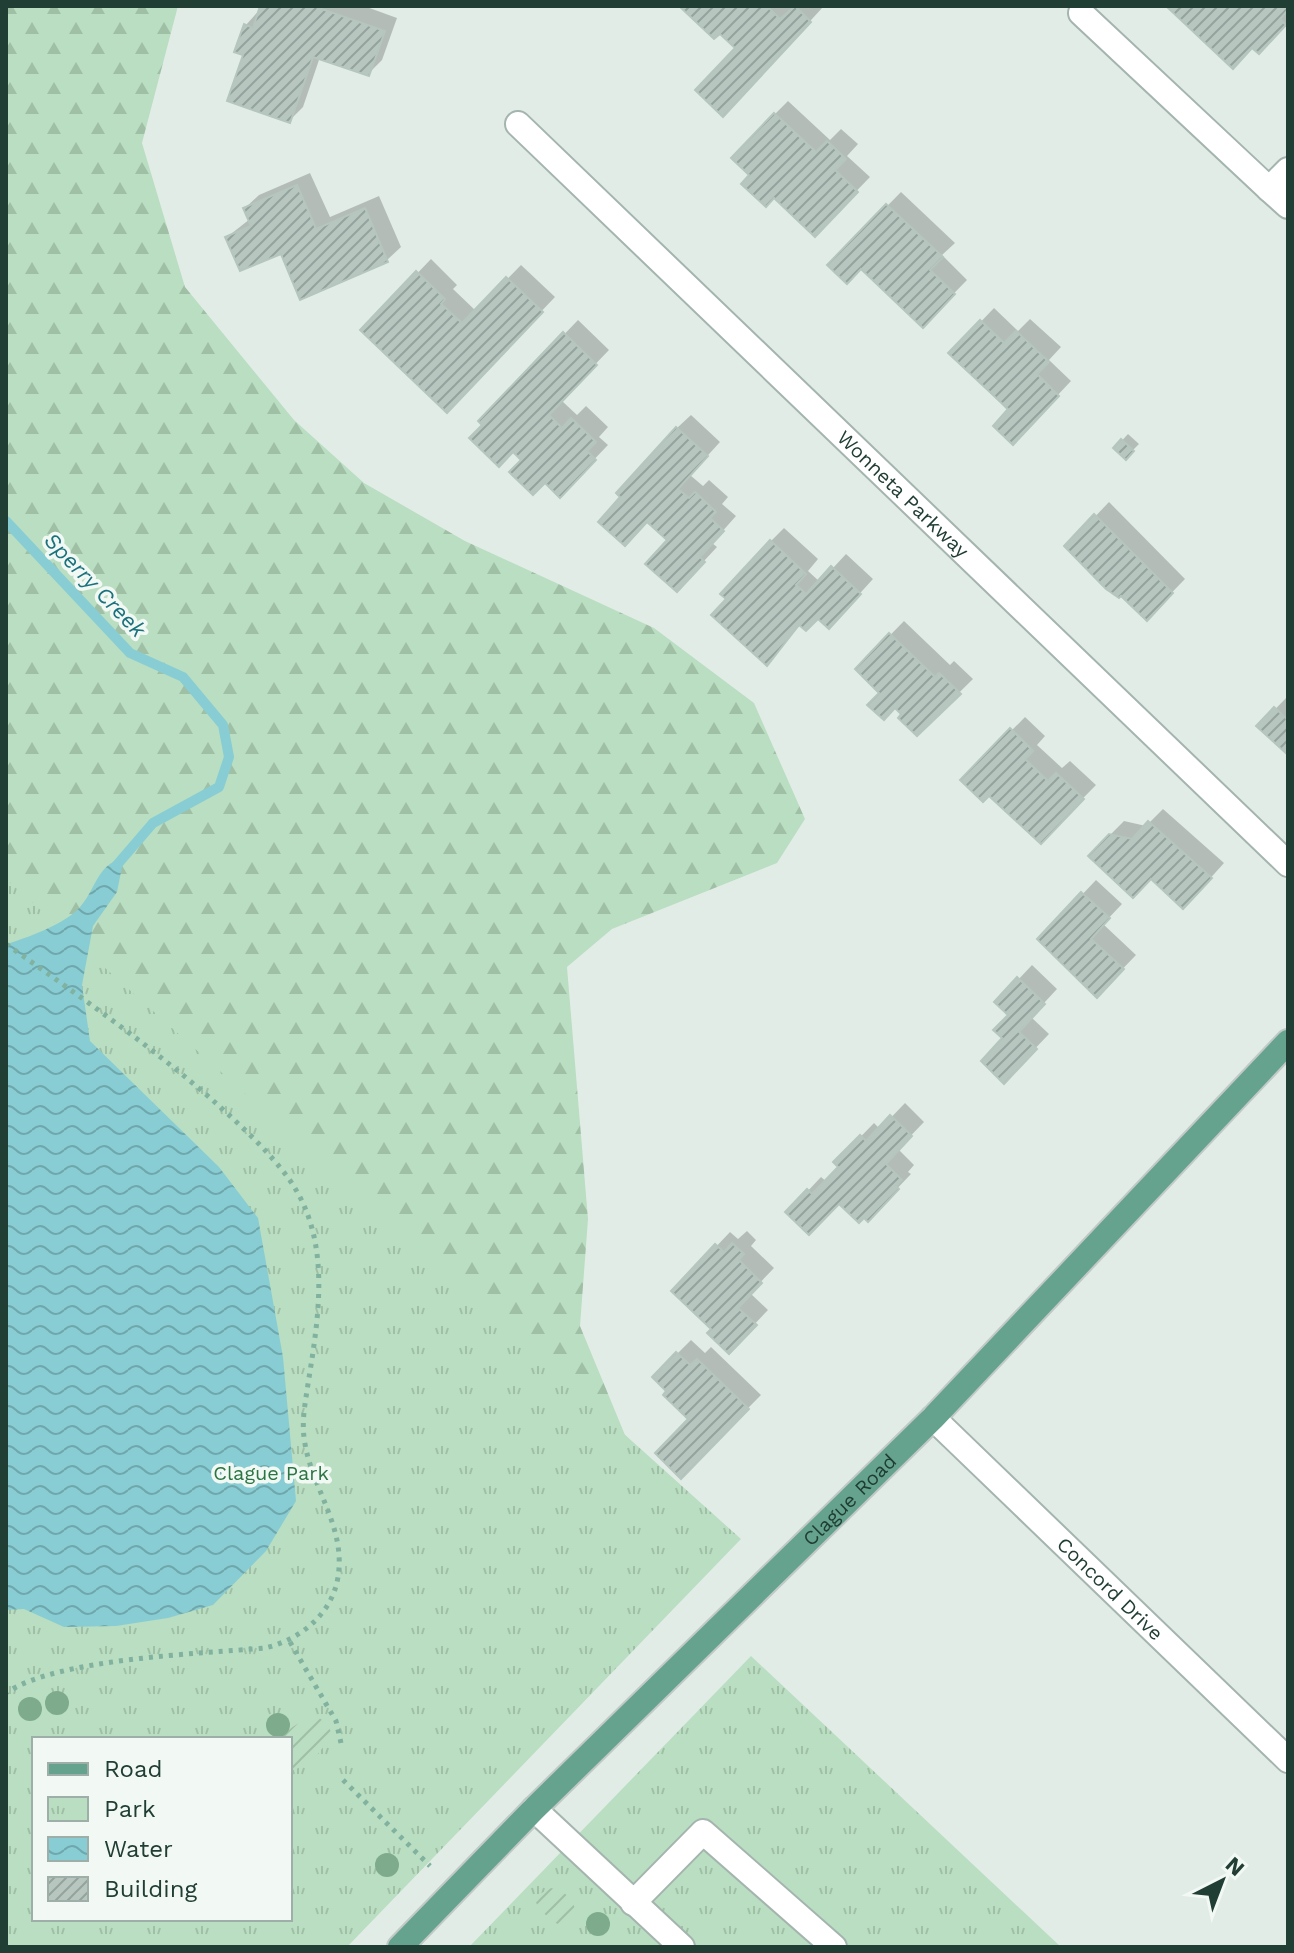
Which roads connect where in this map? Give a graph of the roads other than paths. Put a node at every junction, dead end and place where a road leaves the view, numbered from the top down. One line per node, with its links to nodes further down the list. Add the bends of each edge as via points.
1 (1081, 13): 4 (street)
2 (518, 124): 6 (street, Wonneta Parkway)
3 (1288, 170): 4 (street)
4 (1269, 189): 5 (street)
5 (1288, 206)
6 (1288, 864)
7 (1288, 1042): 8 (main road, Clague Road)
8 (933, 1418): 9 (street, Concord Drive); 10 (main road, Clague Road)
9 (1288, 1760)
10 (534, 1809): 11 (street); 12 (main road, Clague Road)
11 (633, 1903): 13 (street); 14 (street, via 703,1832)
12 (400, 1947)
13 (682, 1947)
14 (834, 1947)

